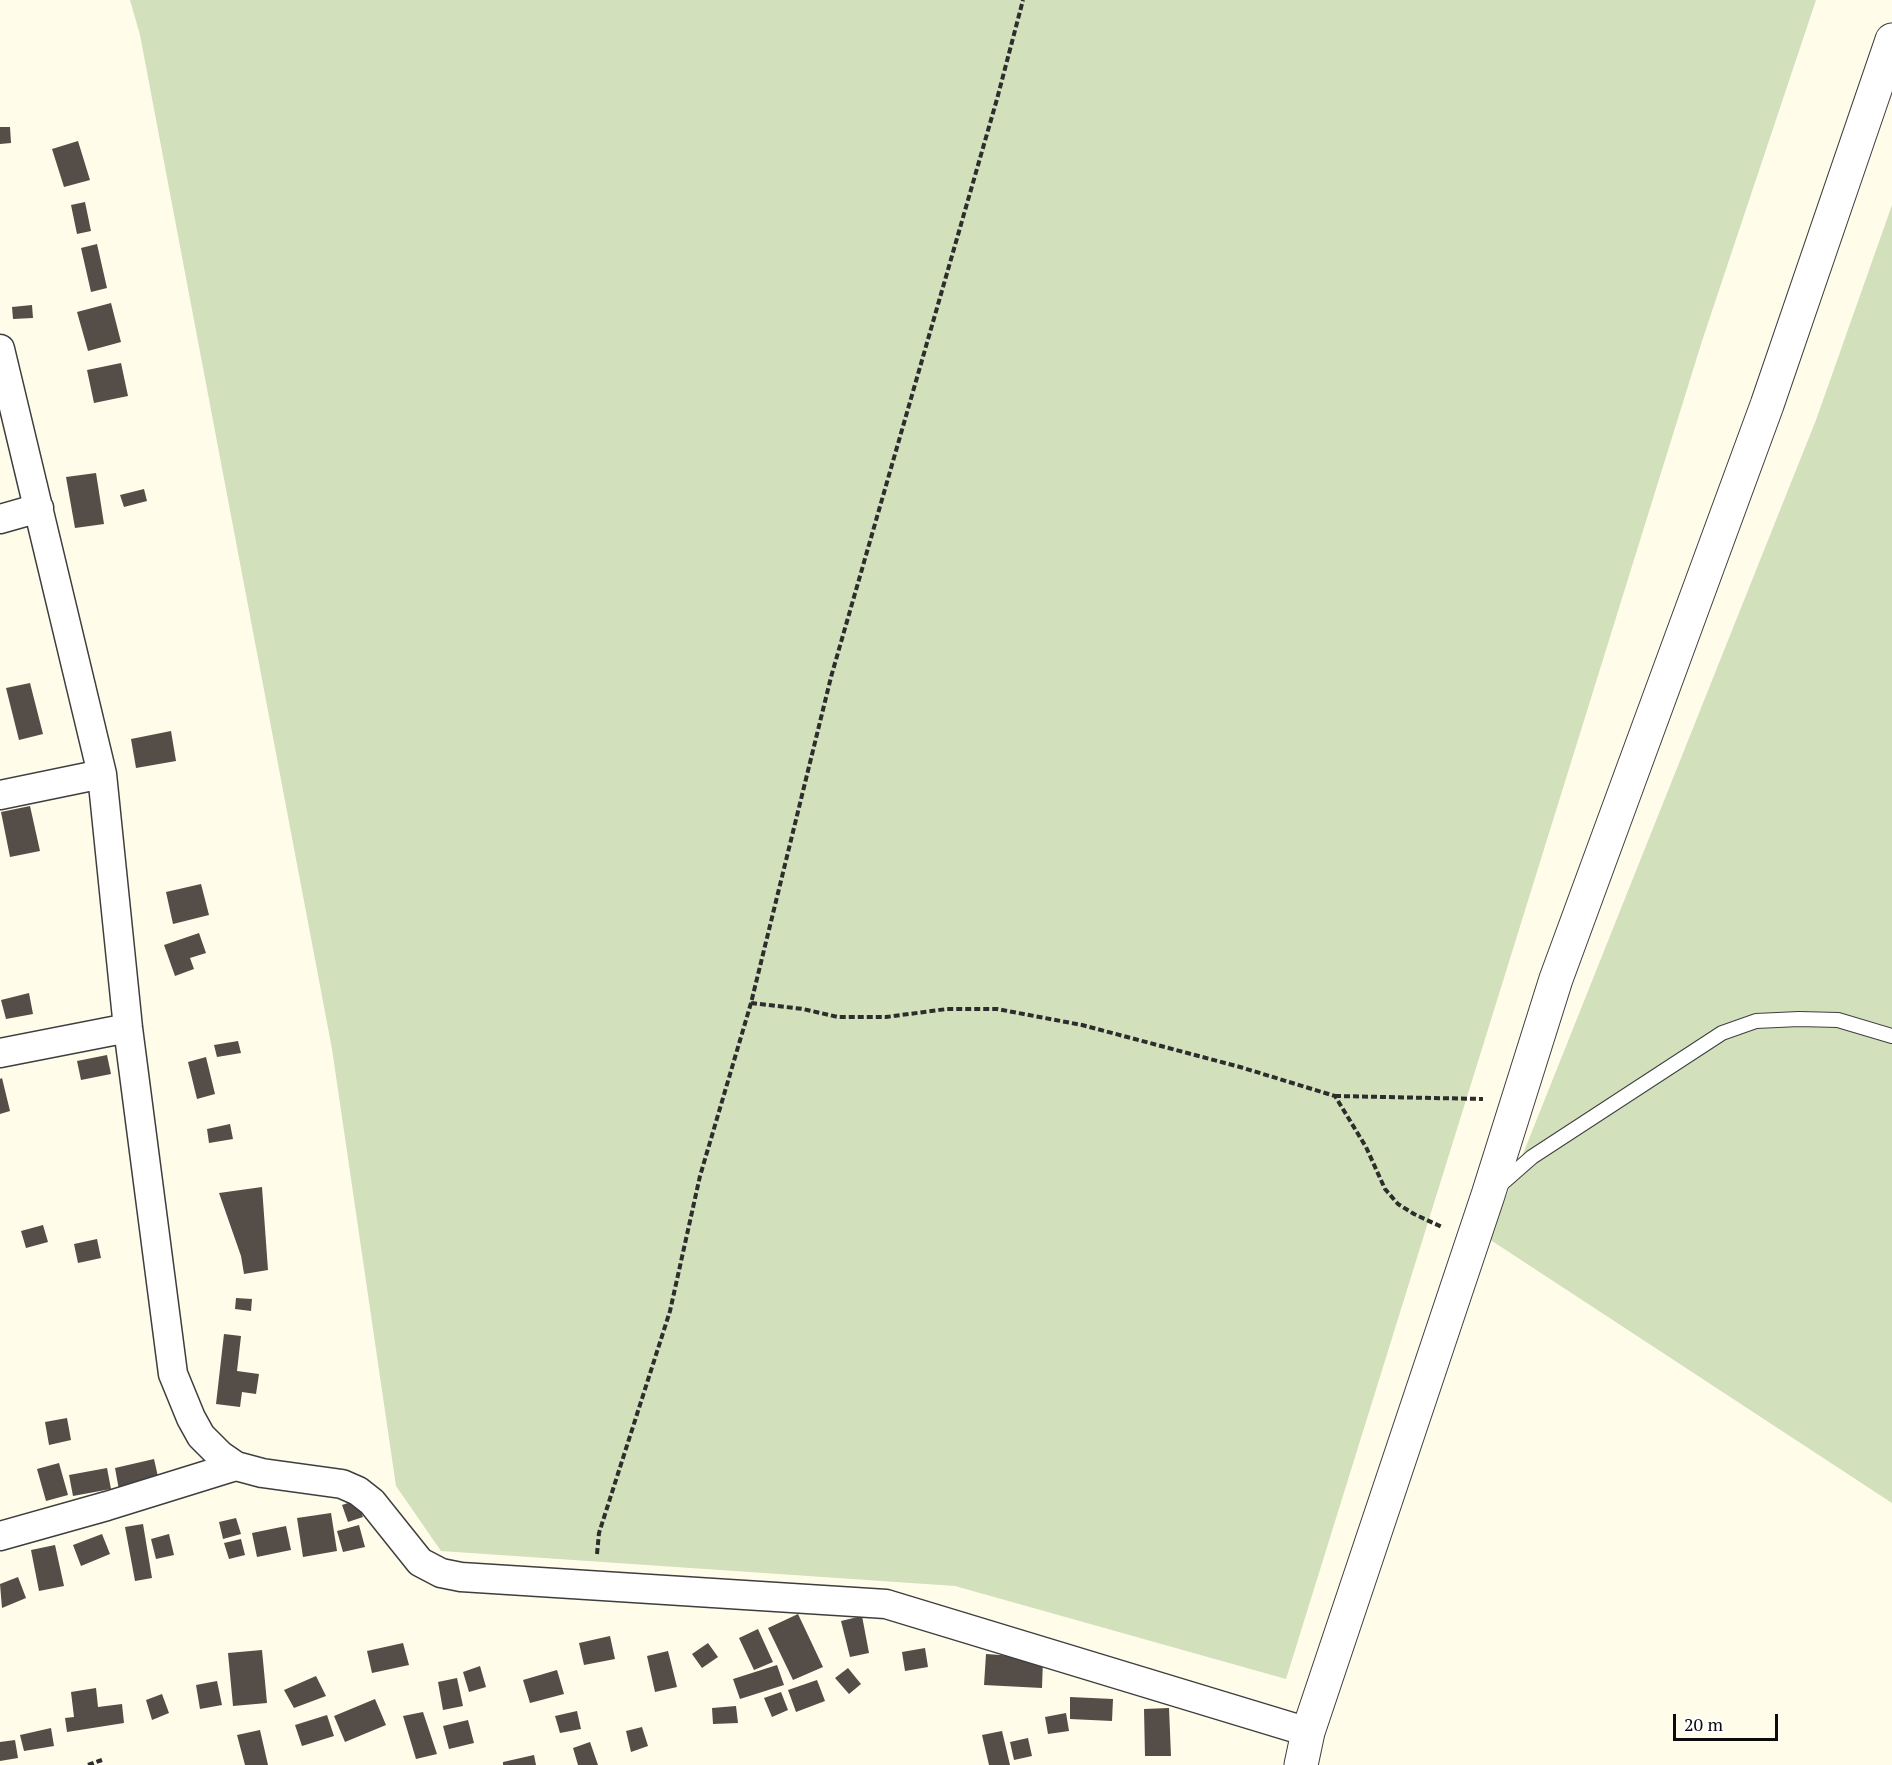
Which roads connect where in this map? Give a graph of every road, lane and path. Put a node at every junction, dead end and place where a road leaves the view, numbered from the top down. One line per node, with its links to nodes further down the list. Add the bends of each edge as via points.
1 (1023, 0): 8 (path, via 831,677)
2 (1892, 40): 13 (street, via 1767,405 1556,979)
3 (0, 349): 4 (street)
4 (39, 508): 5 (street); 6 (street)
5 (0, 519)
6 (102, 774): 7 (street); 9 (street)
7 (0, 795)
8 (751, 1003): 12 (path, via 838,1017 886,1017 947,1009 997,1010 1082,1025); 18 (path, via 700,1176 670,1311 600,1533)
9 (128, 1028): 11 (street); 16 (street, via 173,1374 201,1436)
10 (1891, 1033): 14 (lane, via 1838,1020 1799,1019 1756,1021 1722,1033 1532,1157)
11 (0, 1053)
12 (1335, 1096): 13 (path); 15 (path, via 1366,1147 1385,1189 1398,1204)
13 (1520, 1100): 14 (street)
14 (1488, 1195): 15 (street)
15 (1473, 1241): 19 (street)
16 (236, 1466): 17 (street); 18 (street, via 342,1484 358,1491 372,1502 420,1562 441,1573)
17 (0, 1536)
18 (593, 1585): 19 (street, via 886,1604)
19 (1308, 1732): 22 (street)
20 (102, 1760): 21 (path)
21 (88, 1765)
22 (1301, 1765)

